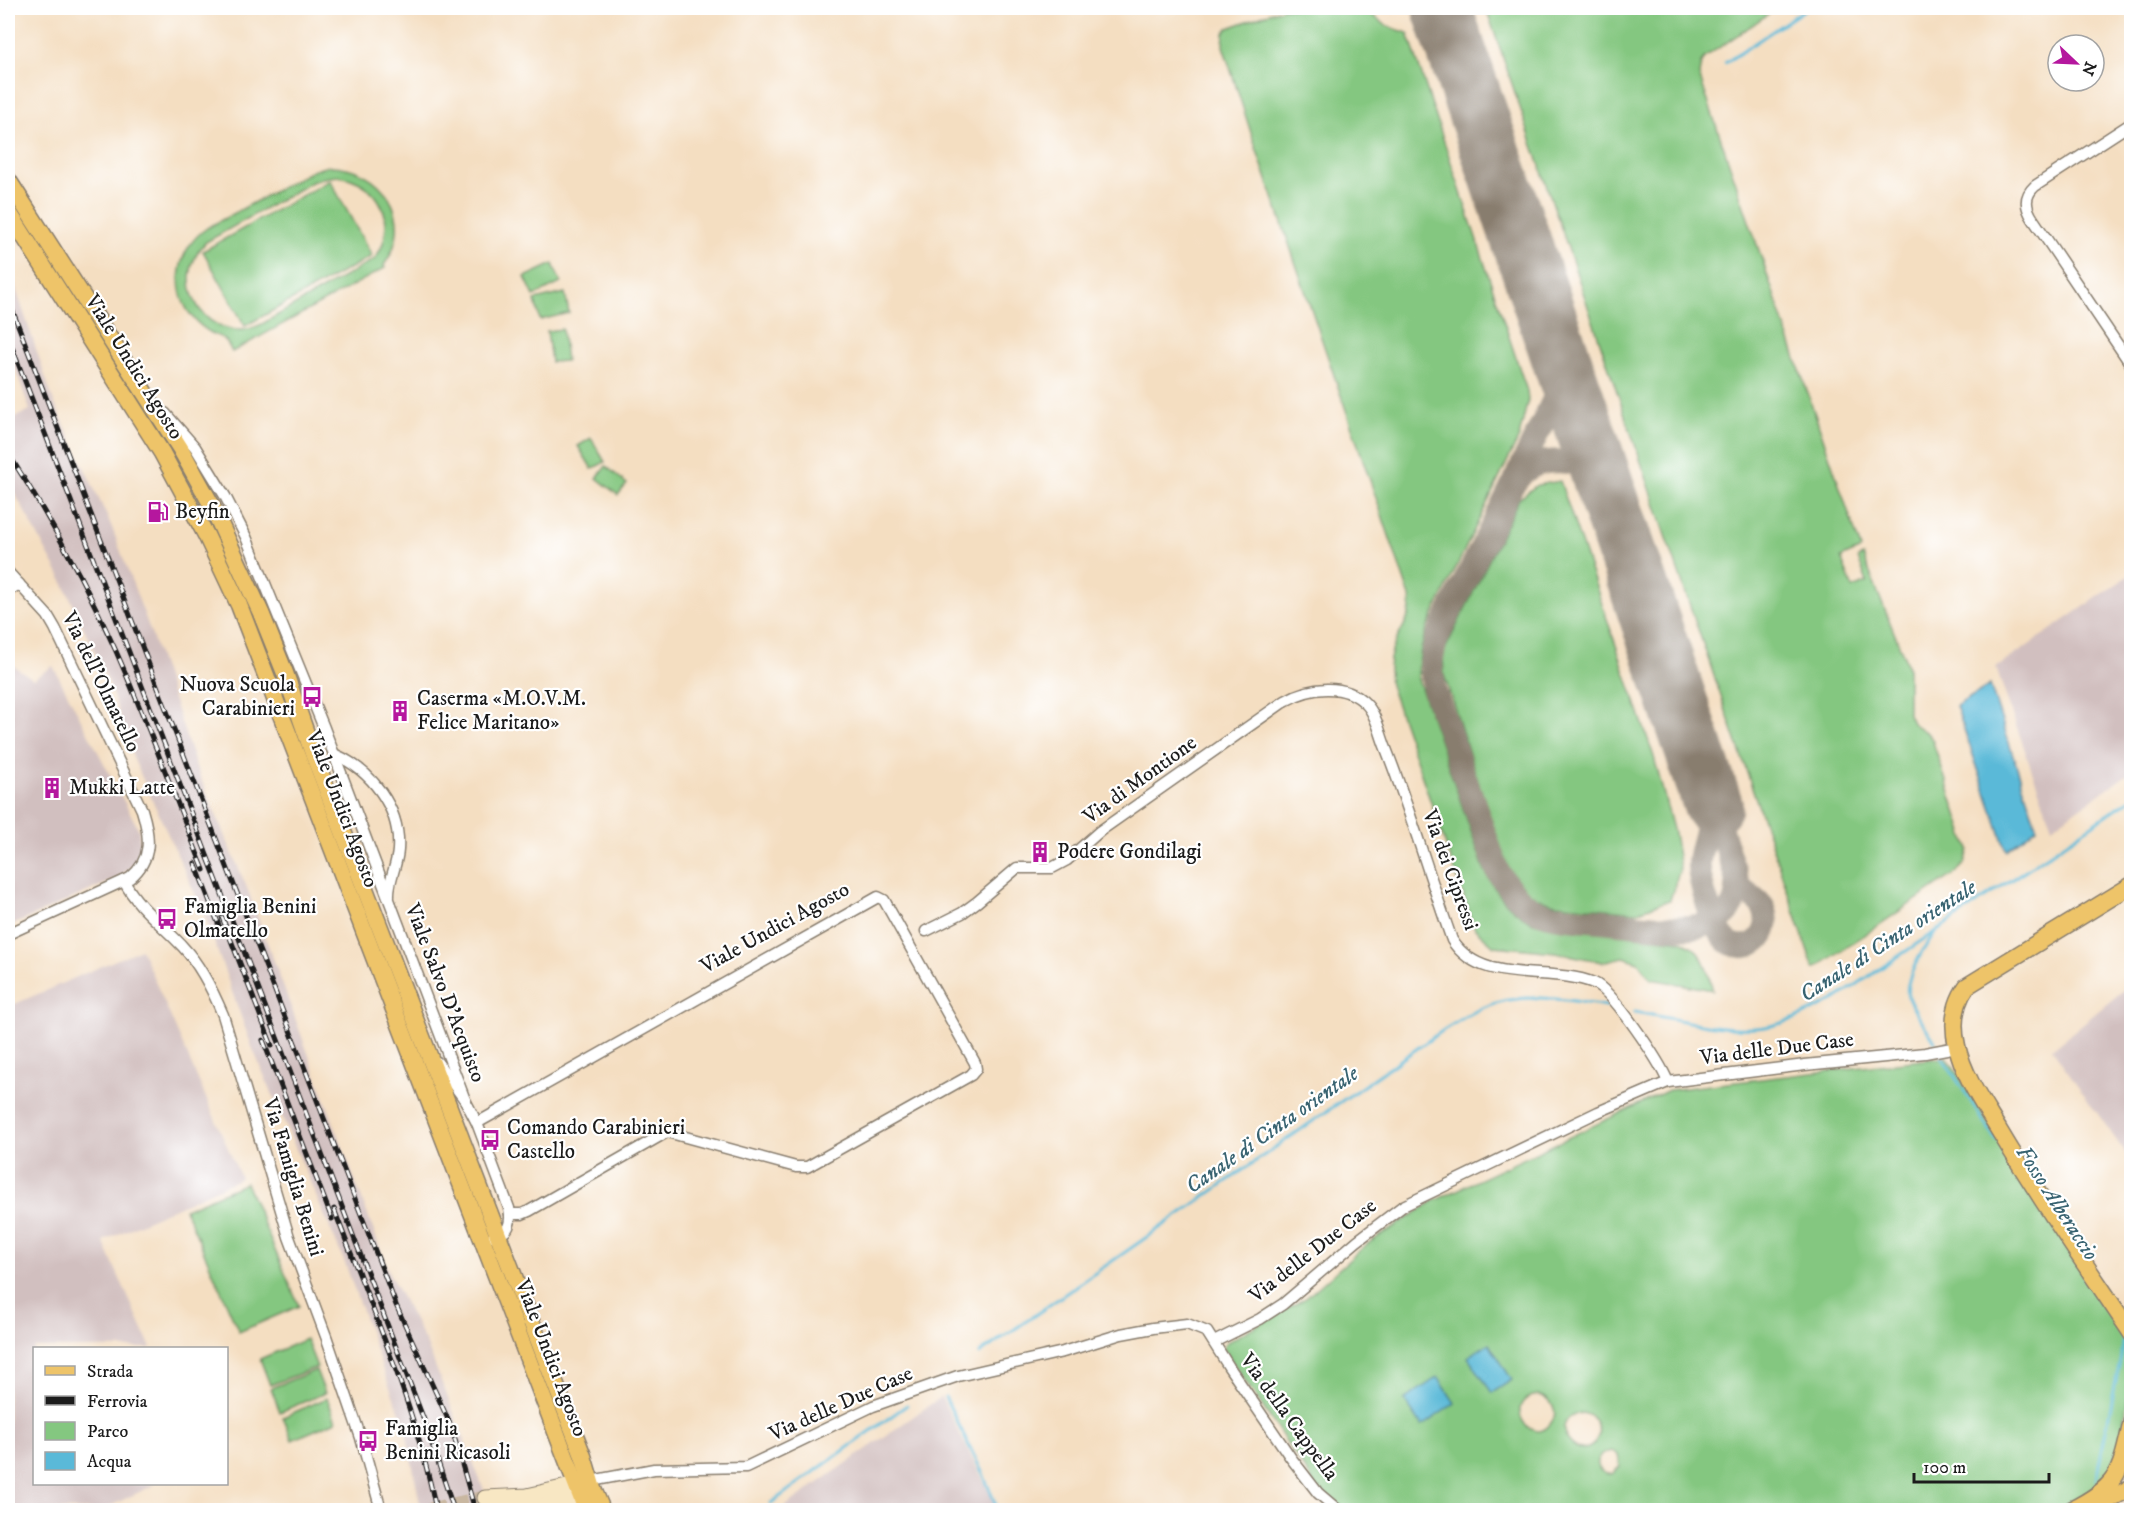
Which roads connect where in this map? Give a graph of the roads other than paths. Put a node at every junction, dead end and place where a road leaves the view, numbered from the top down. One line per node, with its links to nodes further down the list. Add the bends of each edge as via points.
1 (2132, 123): 4 (street, via 2031,189 2026,204)
2 (8, 180): 5 (main road, Viale Undici Agosto)
3 (8, 211): 11 (main road, Viale Undici Agosto, via 160,450 239,605)
4 (2132, 366)
5 (140, 386): 10 (street, Viale Salvo D'Acquisto, via 148,390 195,447 225,496 246,537); 11 (main road, Viale Undici Agosto, via 180,448 233,548 285,674)
6 (8, 572): 7 (street, Via dell'Olmatello)
7 (19, 584): 8 (street); 14 (street, Via dell'Olmatello, via 55,628 142,810 148,850 142,866)
8 (8, 591)
9 (1317, 690): 17 (street, Via di Montione, via 1285,701 1100,831 1060,864 1017,868 962,913); 21 (street, Via dei Cipressi, via 1343,692 1370,709 1452,940 1460,951 1486,968 1570,977 1600,986 1617,1003)
10 (329, 741): 11 (street); 12 (street, Viale Salvo D'Acquisto)
11 (304, 750): 19 (main road, Viale Undici Agosto); 25 (main road, Viale Undici Agosto)
12 (334, 753): 16 (street, Viale Salvo D'Acquisto); 16 (street, Viale Salvo D'Acquisto, via 370,777 392,813 398,848)
13 (2132, 875): 20 (main road, via 1964,978 1947,1005 1948,1032)
14 (124, 881): 18 (street); 33 (street, Via Famiglia Benini, via 138,902 191,957 223,1015 289,1237 350,1405)
15 (2132, 885): 20 (main road, via 1967,986 1957,1004)
16 (389, 899): 22 (street, Viale Salvo D'Acquisto)
17 (926, 931)
18 (8, 934)
19 (424, 1039): 22 (street, Viale Undici Agosto); 26 (main road, Viale Undici Agosto)
20 (1957, 1047): 21 (street, Via delle Due Case); 27 (main road, via 1971,1083 2036,1192)
21 (1668, 1083): 28 (street, Via delle Due Case, via 1403,1206 1283,1304)
22 (465, 1100): 23 (street, Viale Undici Agosto)
23 (477, 1123): 24 (street, Viale Undici Agosto); 24 (street, Viale Undici Agosto, via 876,897 884,900 975,1063 971,1075 807,1167 667,1132 529,1211)
24 (510, 1214): 26 (street, via 509,1226)
25 (474, 1222): 26 (street, via 485,1234); 31 (main road, Viale Undici Agosto)
26 (499, 1236): 31 (main road, Viale Undici Agosto)
27 (2132, 1334)
28 (1214, 1342): 31 (street, Via delle Due Case, via 1204,1329 1187,1324 1121,1334 931,1385 873,1406 746,1467 654,1469); 35 (street, Via della Cappella, via 1291,1458)
29 (2132, 1421): 36 (main road, via 2123,1461 2115,1477 2100,1495)
30 (2130, 1488): 37 (main road)
31 (578, 1497): 32 (main road, via 525,1509); 34 (main road, Viale Undici Agosto)
32 (486, 1498)
33 (381, 1510)
34 (602, 1510)
35 (1338, 1510)
36 (2071, 1510)
37 (2089, 1510)

